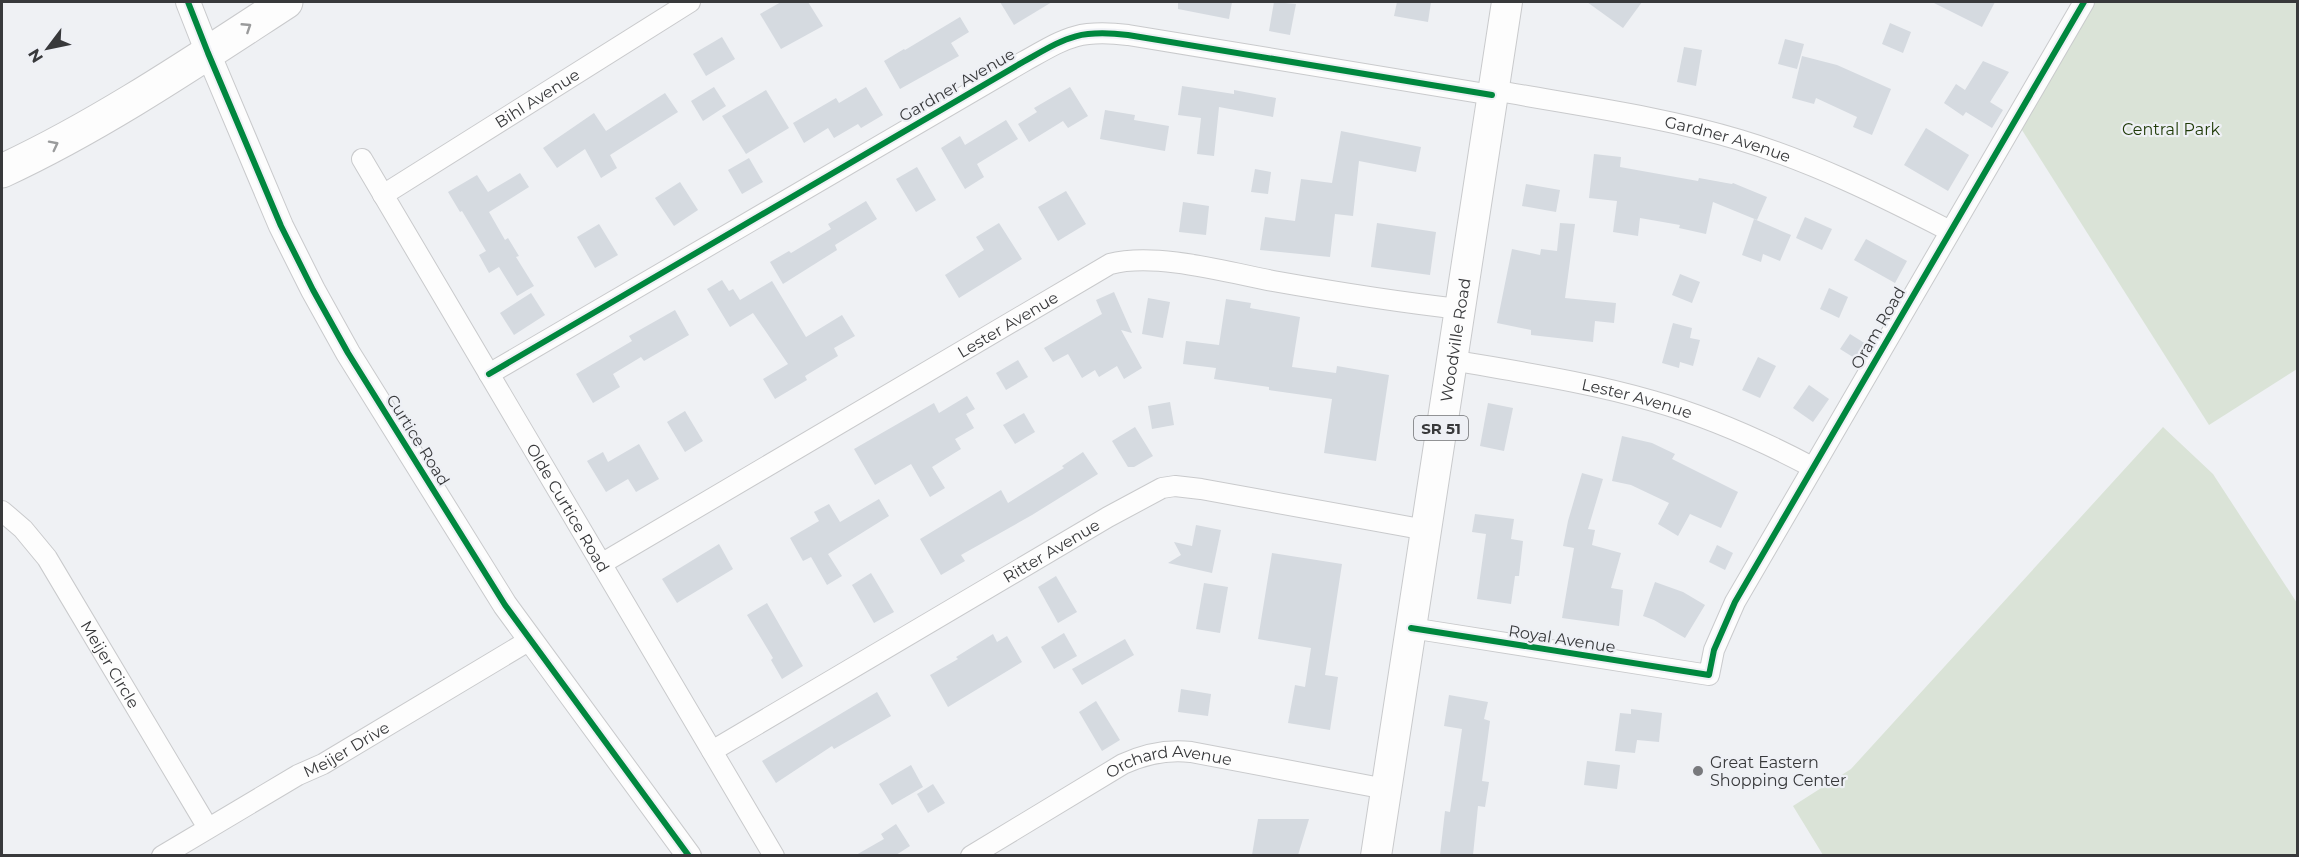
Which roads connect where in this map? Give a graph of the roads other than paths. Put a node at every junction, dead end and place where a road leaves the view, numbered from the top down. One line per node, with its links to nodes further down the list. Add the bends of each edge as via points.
1 (188, 2): 6 (street, Curtice Road)
2 (286, 2): 6 (highway, one-way to 2)
3 (690, 2): 10 (street, Bihl Avenue)
4 (1507, 2): 7 (main road, Woodville Road / SR 51)
5 (2084, 2): 11 (street, Oram Road)
6 (207, 53): 9 (highway, one-way to 6, via 71,136); 20 (street, Curtice Road, via 281,226 313,290 348,353)
7 (1493, 92): 11 (street, Gardner Avenue, via 1671,122 1740,140 1844,179); 12 (main road, Woodville Road / SR 51); 14 (street, Gardner Avenue, via 1128,35 1076,34)
8 (362, 159): 10 (street, Olde Curtice Road)
9 (2, 171)
10 (383, 195): 14 (street, Olde Curtice Road)
11 (1950, 231): 15 (street, Oram Road)
12 (1460, 309): 13 (main road, Woodville Road / SR 51); 18 (street, Lester Avenue, via 1175,264 1133,260 1110,264)
13 (1452, 360): 15 (street, Lester Avenue, via 1653,401 1737,430); 17 (main road, Woodville Road / SR 51)
14 (489, 374): 18 (street, Olde Curtice Road)
15 (1812, 467): 21 (street, Oram Road, via 1735,602 1714,650)
16 (2, 511): 24 (street, Meijer Circle, via 47,558)
17 (1426, 530): 19 (main road, Woodville Road / SR 51); 22 (street, Ritter Avenue, via 1201,489 1162,488)
18 (601, 564): 22 (street, Olde Curtice Road)
19 (1411, 628): 21 (street, Royal Avenue); 23 (main road, Woodville Road / SR 51)
20 (530, 640): 24 (street, Meijer Drive); 26 (street, Curtice Road)
21 (1709, 675)
22 (712, 751): 27 (street, Olde Curtice Road)
23 (1386, 789): 28 (street, Orchard Avenue, via 1197,753 1165,751 1123,764); 29 (main road, Woodville Road / SR 51)
24 (208, 828): 25 (street, Meijer Drive)
25 (162, 855)
26 (689, 855)
27 (774, 855)
28 (971, 855)
29 (1376, 855)

